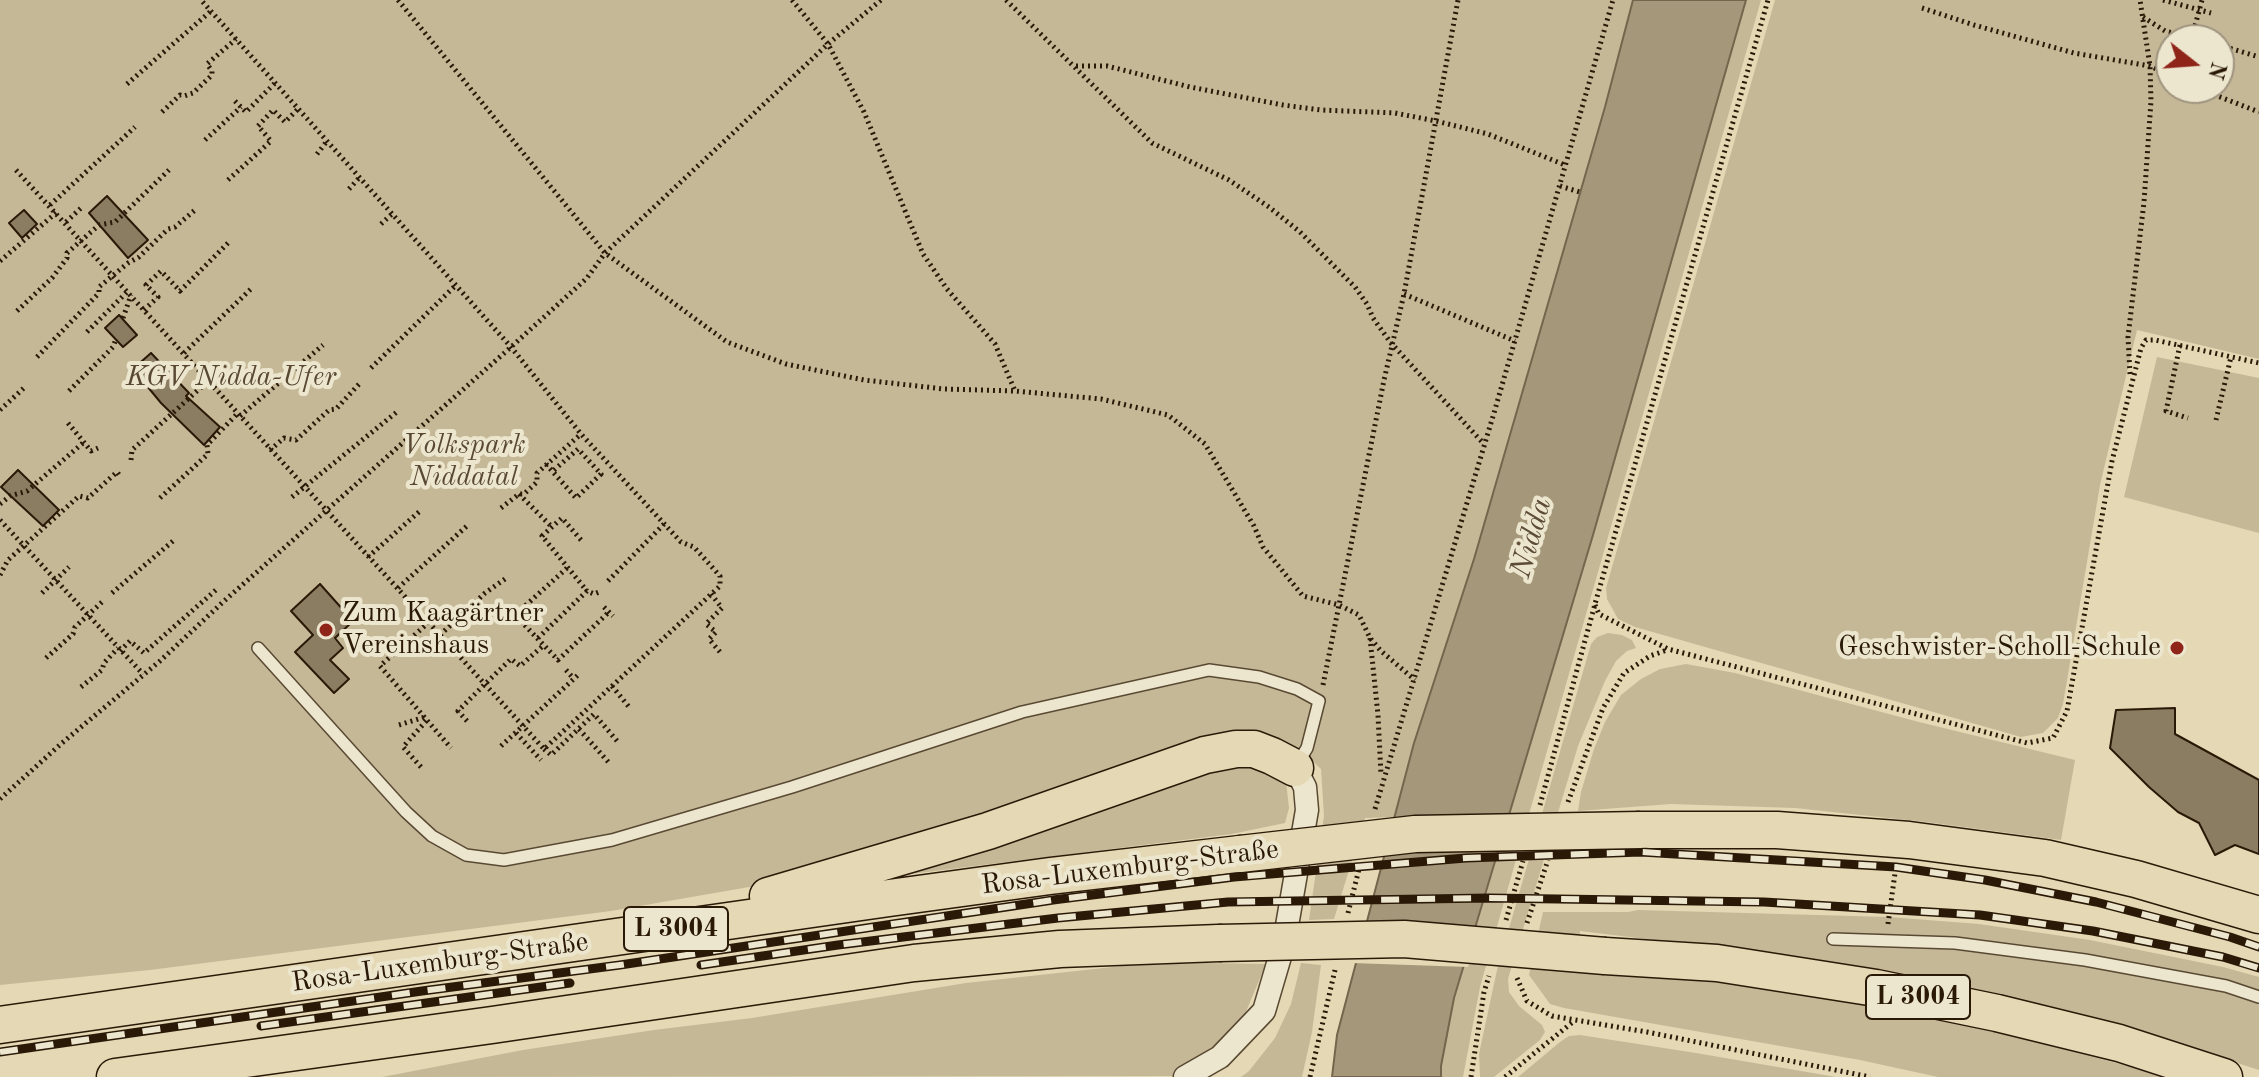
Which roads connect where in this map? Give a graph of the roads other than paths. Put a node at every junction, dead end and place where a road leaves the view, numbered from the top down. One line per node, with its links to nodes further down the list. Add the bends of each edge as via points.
1 (258, 648): 2 (lane, via 432,836 466,855 504,860 612,840 1022,712 1209,670 1259,677 1319,701 1307,748)
2 (1295, 768): 4 (highway, via 1254,749 1205,755 988,831); 13 (street, via 1305,787 1307,810 1284,943 1264,1011 1220,1057)
3 (2259, 915): 4 (highway, Rosa-Luxemburg-Straße / L 3004, bridge, via 2045,858 1777,830 1640,830 1415,834 1050,876)
4 (612, 938): 8 (highway, Rosa-Luxemburg-Straße / L 3004)
5 (1833, 939): 6 (lane, via 1955,943 2085,960)
6 (2259, 997)
7 (0, 1007): 8 (highway)
8 (113, 1009): 9 (highway, Rosa-Luxemburg-Straße / L 3004)
9 (0, 1025)
10 (492, 1025): 11 (highway, L 3004); 12 (highway); 14 (highway, L 3004, bridge, via 914,963 1060,949 1404,939 1717,963 1876,988 2119,1043)
11 (115, 1077)
12 (299, 1077)
13 (1185, 1077)
14 (2224, 1077)

